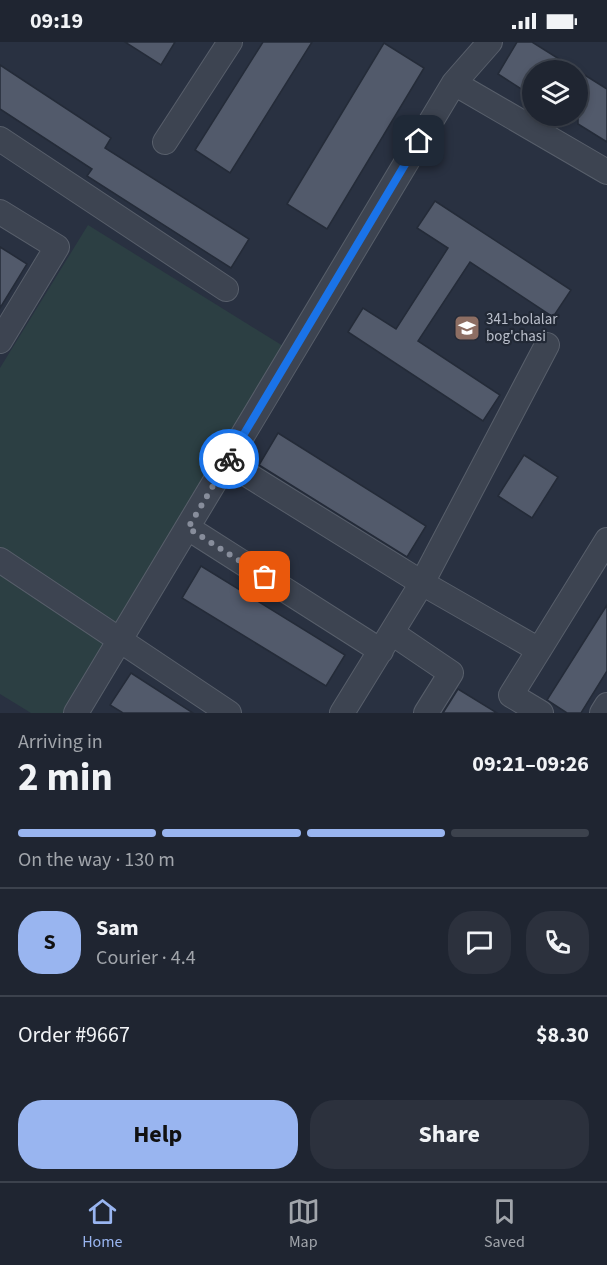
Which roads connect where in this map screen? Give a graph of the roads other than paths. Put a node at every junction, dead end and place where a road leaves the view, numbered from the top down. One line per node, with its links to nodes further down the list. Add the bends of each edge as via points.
1 (230, 42): 5 (lane)
2 (490, 42): 3 (lane)
3 (454, 82): 6 (lane); 11 (lane)
4 (0, 139): 8 (lane)
5 (165, 142)
6 (607, 172)
7 (0, 212): 9 (lane, via 57,247)
8 (226, 289)
9 (0, 341)
10 (547, 345): 15 (lane)
11 (226, 462): 12 (lane); 15 (lane)
12 (188, 528): 16 (lane); 17 (lane)
13 (607, 540): 18 (lane)
14 (0, 560): 16 (lane)
15 (422, 583): 17 (lane); 18 (lane)
16 (119, 642): 20 (lane); 21 (lane)
17 (386, 642): 22 (lane); 23 (lane, via 452,673)
18 (539, 650): 24 (lane, via 512,695)
19 (607, 705): 25 (lane)
20 (76, 713)
21 (230, 713)
22 (342, 713)
23 (426, 713)
24 (541, 713)
25 (602, 713)

